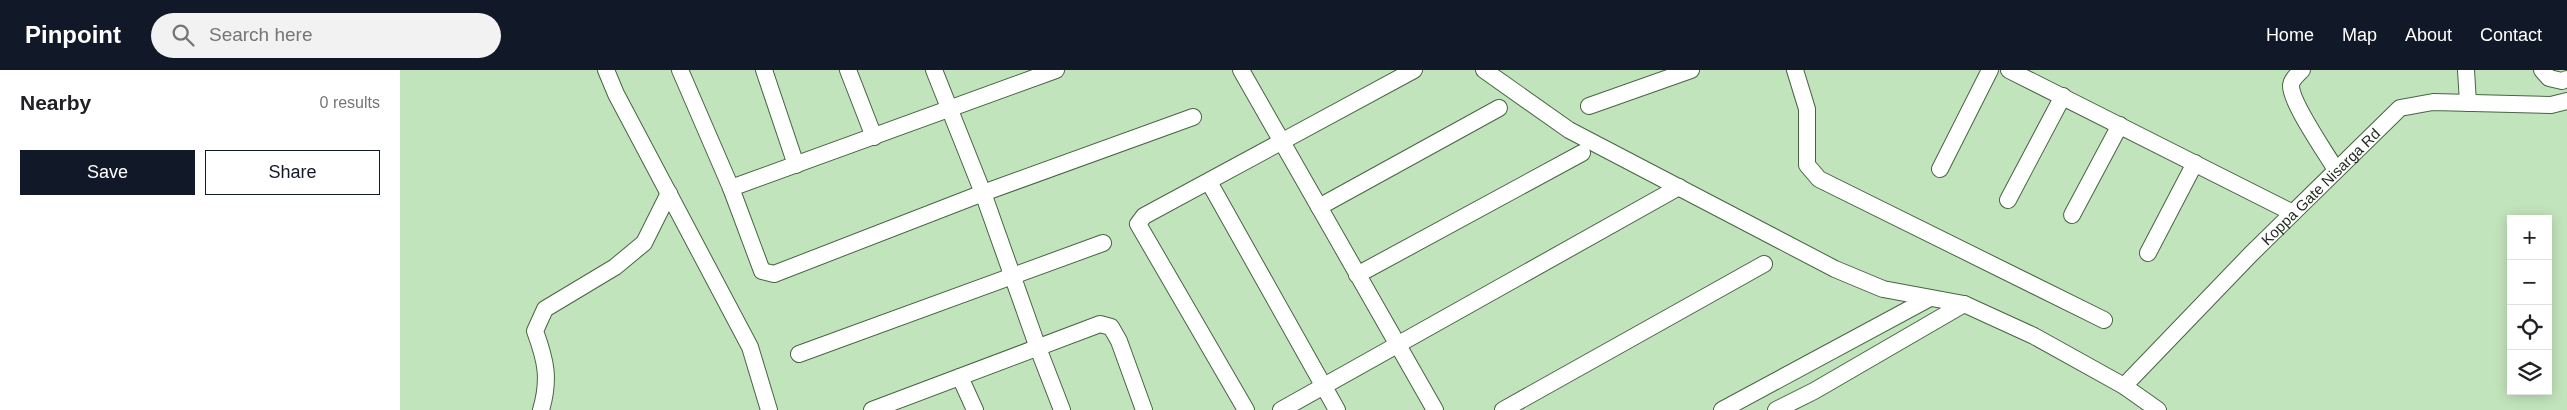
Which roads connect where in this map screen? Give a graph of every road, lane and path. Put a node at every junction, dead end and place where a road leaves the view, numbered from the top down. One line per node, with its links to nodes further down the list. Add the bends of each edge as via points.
1 (606, 70): 36 (street)
2 (680, 70): 35 (street)
3 (764, 70): 30 (street)
4 (848, 70): 26 (street)
5 (934, 70): 23 (street)
6 (1056, 70): 23 (street)
7 (1241, 70): 27 (street)
8 (1414, 70): 27 (street)
9 (1484, 70): 34 (street, via 1569,130)
10 (1692, 70): 21 (street)
11 (1795, 70): 49 (street, via 1807,109 1808,164 1819,180)
12 (1990, 70): 31 (street)
13 (2009, 70): 18 (street)
14 (2302, 70): 32 (street, via 2291,87 2300,110)
15 (2466, 70): 20 (street)
16 (2542, 70): 17 (street, via 2549,78)
17 (2567, 79)
18 (2063, 96): 25 (street); 38 (street)
19 (2567, 101): 20 (street, Koppa Gate Nisarga Rd, via 2551,105)
20 (2468, 102): 32 (street, Koppa Gate Nisarga Rd, via 2434,102 2400,108)
21 (1588, 106)
22 (1499, 108): 39 (street)
23 (949, 110): 26 (street); 37 (street)
24 (1193, 117): 37 (street)
25 (2120, 125): 29 (street); 41 (street)
26 (874, 137): 30 (street)
27 (1282, 142): 33 (street); 39 (street)
28 (1582, 152): 45 (street)
29 (2195, 163): 40 (street); 43 (street)
30 (796, 165): 35 (street)
31 (1940, 169)
32 (2336, 170): 40 (street, Koppa Gate Nisarga Rd)
33 (1209, 182): 55 (street); 63 (street, via 1144,216 1138,224)
34 (1679, 187): 47 (street, via 1835,268 1883,289); 50 (street)
35 (731, 188): 37 (street, via 762,271 774,274)
36 (669, 193): 57 (street, via 644,244 615,267 545,309 535,331 545,358 547,389); 58 (street, via 750,347)
37 (983, 193): 46 (street)
38 (2008, 200)
39 (1319, 207): 45 (street)
40 (2293, 213): 54 (street, Koppa Gate Nisarga Rd)
41 (2072, 214)
42 (1103, 243): 46 (street)
43 (2148, 253)
44 (1764, 264): 67 (street)
45 (1357, 275): 50 (street)
46 (1013, 276): 51 (street); 52 (street)
47 (1930, 298): 48 (street); 68 (street)
48 (1964, 304): 54 (street, via 2034,336); 69 (street)
49 (2104, 320)
50 (1399, 344): 55 (street); 66 (street)
51 (1038, 348): 53 (street); 61 (street); 62 (street, via 1100,324 1111,327)
52 (799, 354)
53 (960, 377): 56 (street); 60 (street)
54 (2124, 386): 70 (street)
55 (1324, 387): 64 (street); 65 (street)
56 (892, 407): 59 (street)
57 (541, 410)
58 (769, 410)
59 (872, 410)
60 (975, 410)
61 (1062, 410)
62 (1144, 410)
63 (1246, 410)
64 (1281, 410)
65 (1337, 410)
66 (1435, 410)
67 (1503, 410)
68 (1722, 410)
69 (1776, 410)
70 (2158, 410)

